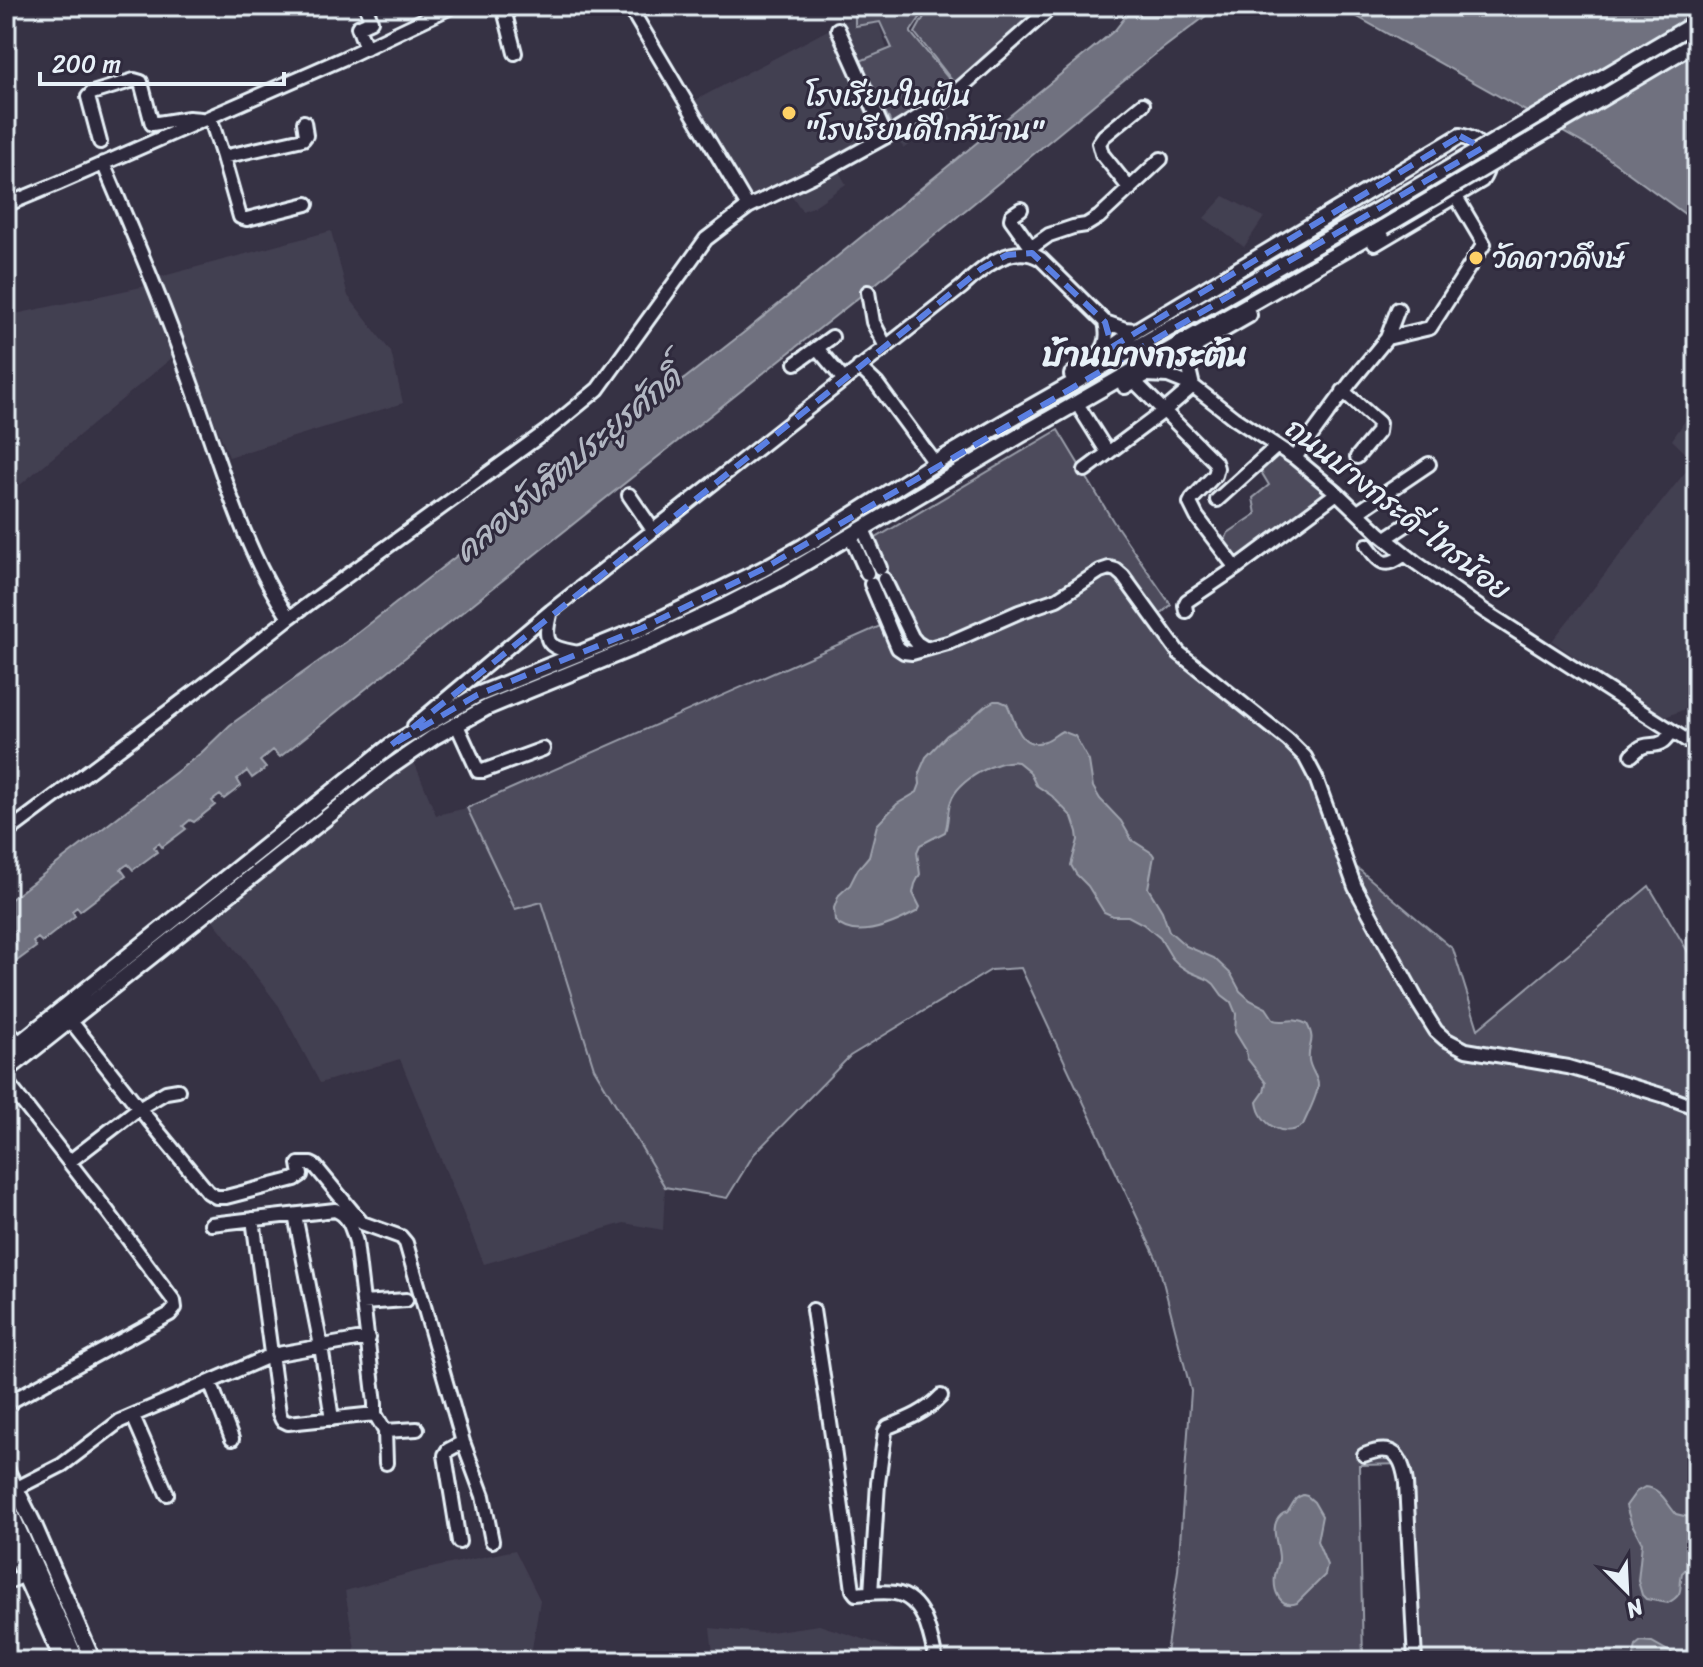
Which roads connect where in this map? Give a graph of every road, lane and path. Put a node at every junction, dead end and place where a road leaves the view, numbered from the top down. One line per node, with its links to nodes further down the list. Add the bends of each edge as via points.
1 (366, 6): 9 (street, via 371,21 358,27)
2 (453, 6): 9 (street)
3 (503, 6): 10 (street)
4 (629, 6): 23 (street)
5 (1045, 13): 14 (street, via 950,97)
6 (1697, 22): 44 (main road, bridge)
7 (838, 29): 14 (street)
8 (1697, 42): 45 (main road, bridge)
9 (366, 48): 12 (street)
10 (515, 53)
11 (1143, 104): 19 (street, via 1099,143)
12 (207, 118): 15 (street, via 152,124 141,82 134,80 88,97); 16 (street); 18 (street)
13 (304, 122): 16 (street, via 303,139)
14 (886, 136): 23 (street)
15 (100, 142)
16 (223, 157): 21 (street, via 242,219)
17 (1161, 159): 19 (street)
18 (103, 163): 22 (street); 66 (street, via 172,330 236,510 271,591)
19 (1130, 189): 25 (street, via 1086,225 1049,235)
20 (1455, 195): 29 (main road, via 1487,172 1479,143 1460,136); 31 (street, via 1484,244 1430,328); 32 (main road)
21 (307, 204)
22 (6, 205)
23 (748, 207): 66 (street, via 706,239 588,399)
24 (1021, 209): 25 (street, via 1011,219)
25 (1028, 250): 28 (street); 33 (street, via 981,269)
26 (868, 292): 33 (street, via 873,322)
27 (1398, 309): 31 (street)
28 (1105, 322): 29 (street); 35 (street, via 1107,340)
29 (1137, 330): 35 (main road)
30 (832, 337): 34 (street)
31 (1387, 338): 41 (street)
32 (1197, 346): 38 (main road); 40 (street, via 1189,369)
33 (886, 347): 37 (street)
34 (817, 348): 36 (street); 39 (street)
35 (1092, 360): 44 (main road)
36 (796, 363)
37 (859, 367): 39 (street); 50 (street)
38 (1140, 378): 40 (street, ถนนบางกระดี่-ไทรน้อย, via 1168,376); 42 (main road); 43 (street)
39 (844, 380): 58 (street)
40 (1193, 386): 43 (street); 46 (street, ถนนบางกระดี่-ไทรน้อย)
41 (1343, 391): 48 (street, via 1379,423 1378,432); 49 (street)
42 (1081, 410): 45 (main road); 47 (street)
43 (1164, 411): 47 (street); 63 (street, via 1215,462 1215,475 1190,503)
44 (1010, 419): 50 (main road)
45 (1021, 435): 59 (main road)
46 (1277, 446): 49 (street, ถนนบางกระดี่-ไทรน้อย); 55 (street)
47 (1108, 453): 52 (street)
48 (1357, 457)
49 (1295, 458): 53 (street, ถนนบางกระดี่-ไทรน้อย)
50 (935, 463): 67 (main road, via 741,581)
51 (1429, 464): 56 (street)
52 (1085, 470)
53 (1337, 493): 56 (street, ถนนบางกระดี่-ไทรน้อย); 63 (street)
54 (629, 495): 58 (street)
55 (1217, 500)
56 (1358, 512): 60 (street, ถนนบางกระดี่-ไทรน้อย)
57 (1409, 523): 60 (street)
58 (653, 530): 64 (street)
59 (857, 533): 68 (main road, via 690,623); 83 (street, via 912,637 925,648 1044,605 1100,571 1116,570 1179,653 1305,757 1355,887 1436,1031 1466,1050 1568,1067)
60 (1386, 538): 62 (street, ถนนบางกระดี่-ไทรน้อย)
61 (1367, 545): 62 (street, via 1383,563)
62 (1405, 554): 69 (street, ถนนบางกระดี่-ไทรน้อย)
63 (1236, 568): 65 (street, via 1187,601)
64 (551, 611): 67 (street, via 547,636 552,645); 70 (street)
65 (1186, 611)
66 (289, 618): 74 (street)
67 (580, 653): 70 (main road, via 477,695)
68 (456, 723): 72 (street, via 478,771); 75 (main road, via 389,768)
69 (1672, 731): 71 (street, ถนนบางกระดี่-ไทรน้อย); 73 (street, via 1665,742 1647,744)
70 (390, 746): 77 (main road)
71 (1697, 747)
72 (543, 749)
73 (1632, 755)
74 (6, 833)
75 (70, 1020): 79 (main road); 82 (street)
76 (6, 1030): 77 (street)
77 (20, 1043): 78 (main road)
78 (6, 1054)
79 (6, 1071)
80 (6, 1081): 84 (street)
81 (178, 1090): 82 (street)
82 (139, 1108): 84 (street); 103 (street, via 216,1197 295,1179 301,1175 299,1164 311,1164 362,1223 401,1237)
83 (1697, 1108)
84 (69, 1162): 96 (street, via 175,1308)
85 (295, 1215): 86 (street); 89 (street, via 335,1210 347,1219 356,1242); 92 (street)
86 (253, 1219): 87 (street); 93 (street)
87 (211, 1224)
88 (406, 1300): 89 (street)
89 (363, 1303): 91 (street)
90 (813, 1310): 115 (street, via 853,1590)
91 (368, 1338): 92 (street); 97 (street)
92 (321, 1346): 93 (street); 99 (street)
93 (272, 1355): 94 (street); 99 (street, via 282,1420)
94 (210, 1382): 98 (street); 102 (street)
95 (941, 1396): 115 (street, via 885,1432)
96 (6, 1404)
97 (375, 1414): 99 (street); 101 (street)
98 (133, 1416): 107 (street, via 62,1465); 108 (street)
99 (332, 1419)
100 (417, 1429): 101 (street)
101 (385, 1431): 105 (street)
102 (232, 1439)
103 (463, 1442): 111 (street, via 483,1496); 112 (street, via 445,1455)
104 (1364, 1455): 121 (street, via 1389,1451 1403,1464)
105 (386, 1463)
106 (6, 1469): 107 (main road)
107 (11, 1487): 118 (main road); 119 (main road)
108 (167, 1494)
109 (6, 1502): 117 (main road)
110 (6, 1534): 116 (main road)
111 (492, 1541)
112 (459, 1542)
113 (6, 1552): 114 (main road)
114 (12, 1580): 116 (main road)
115 (871, 1593): 120 (street, via 895,1593 916,1602)
116 (61, 1657)
117 (77, 1661)
118 (84, 1661)
119 (93, 1661)
120 (936, 1661)
121 (1415, 1661)

